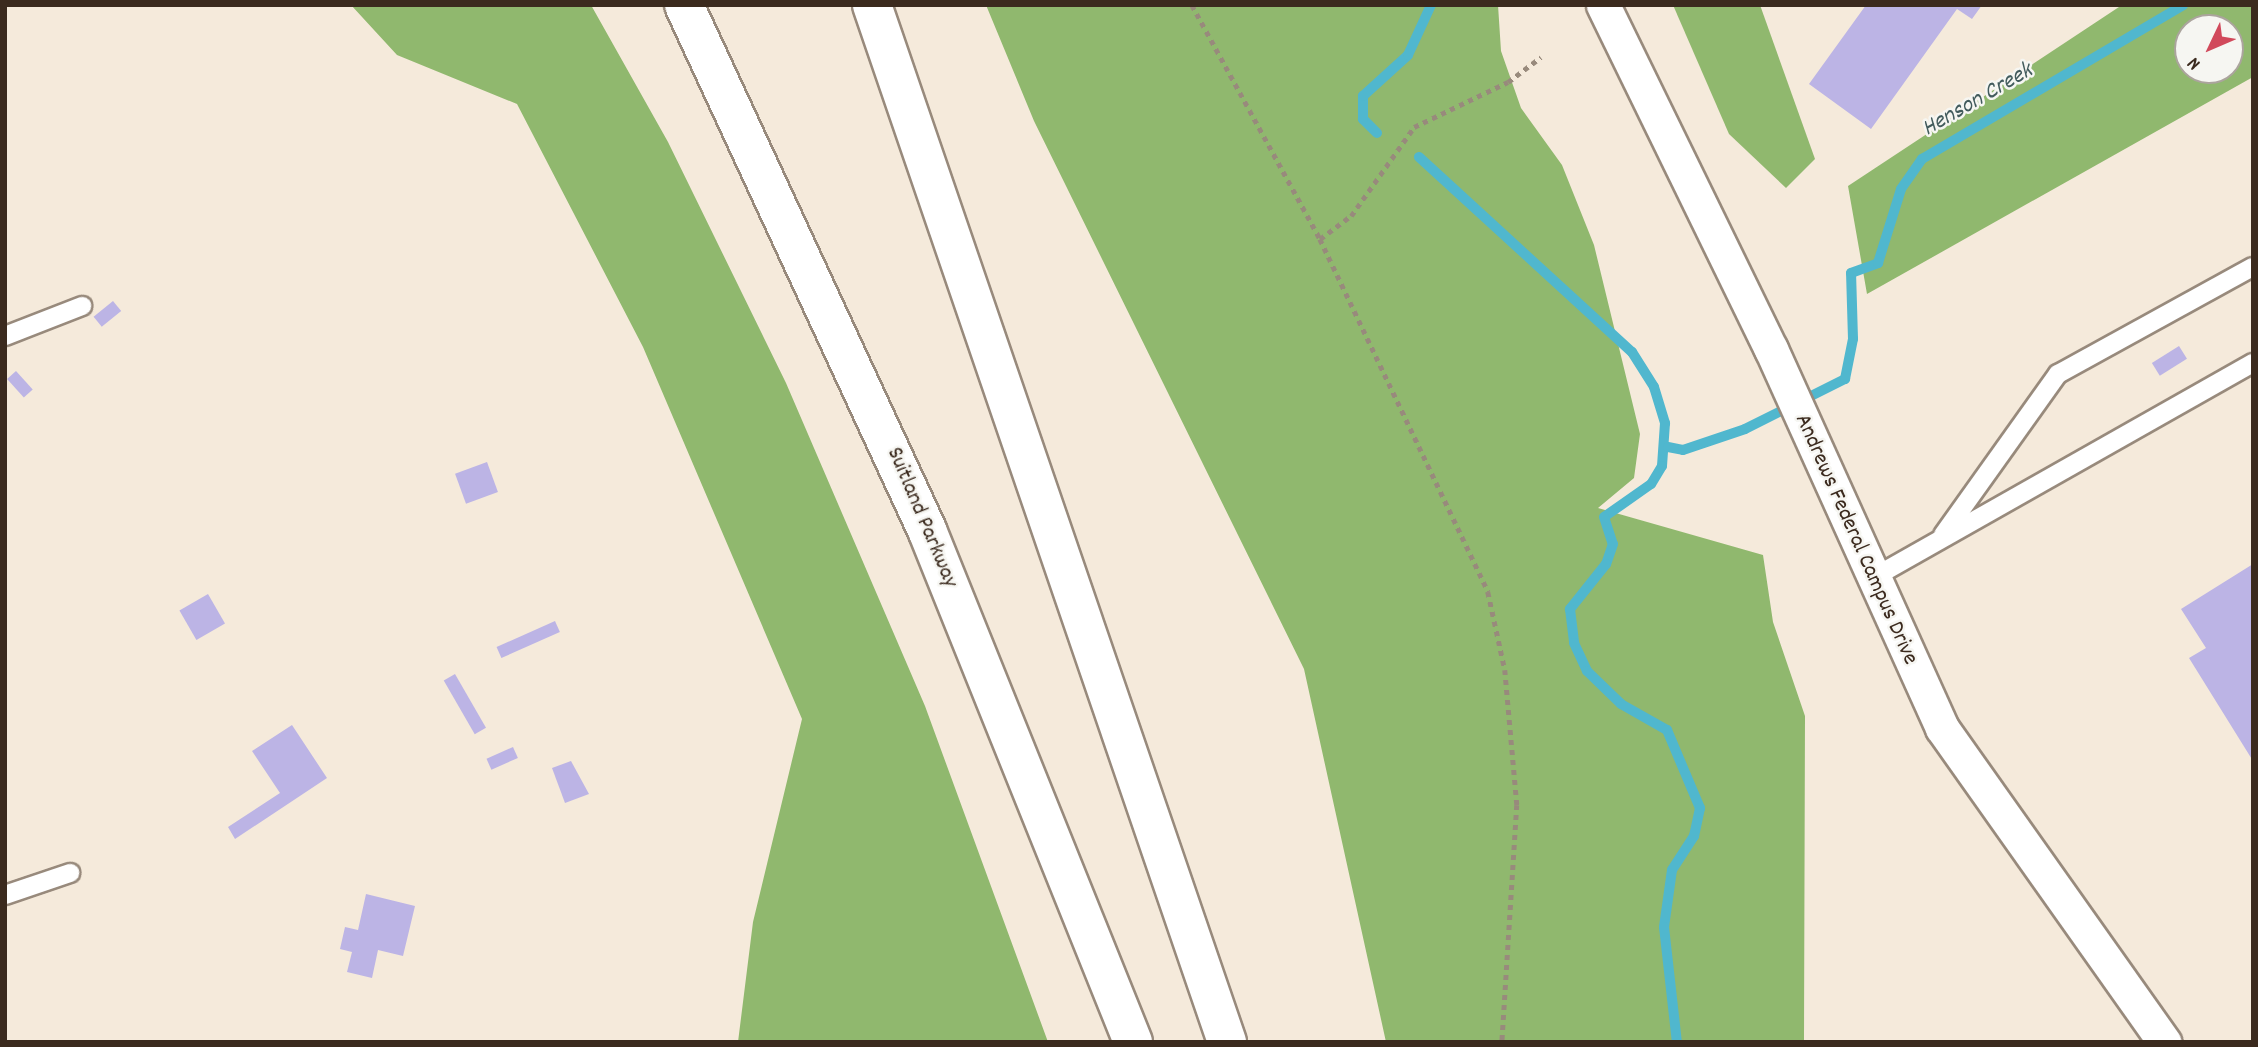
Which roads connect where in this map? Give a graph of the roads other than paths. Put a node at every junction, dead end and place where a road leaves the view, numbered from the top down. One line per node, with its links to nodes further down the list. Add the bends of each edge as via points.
1 (684, 5): 12 (highway, Suitland Parkway, via 927,530)
2 (872, 5): 13 (highway)
3 (1603, 5): 9 (street, Andrews Federal Campus Drive, via 1771,349)
4 (2253, 267): 8 (lane, via 2058,374)
5 (82, 306): 6 (lane)
6 (5, 336)
7 (2253, 363): 8 (lane)
8 (1939, 540): 9 (lane)
9 (1871, 579): 14 (street, Andrews Federal Campus Drive, via 1948,737)
10 (70, 873): 11 (lane)
11 (5, 895)
12 (1133, 1042)
13 (1227, 1042)
14 (2164, 1042)

